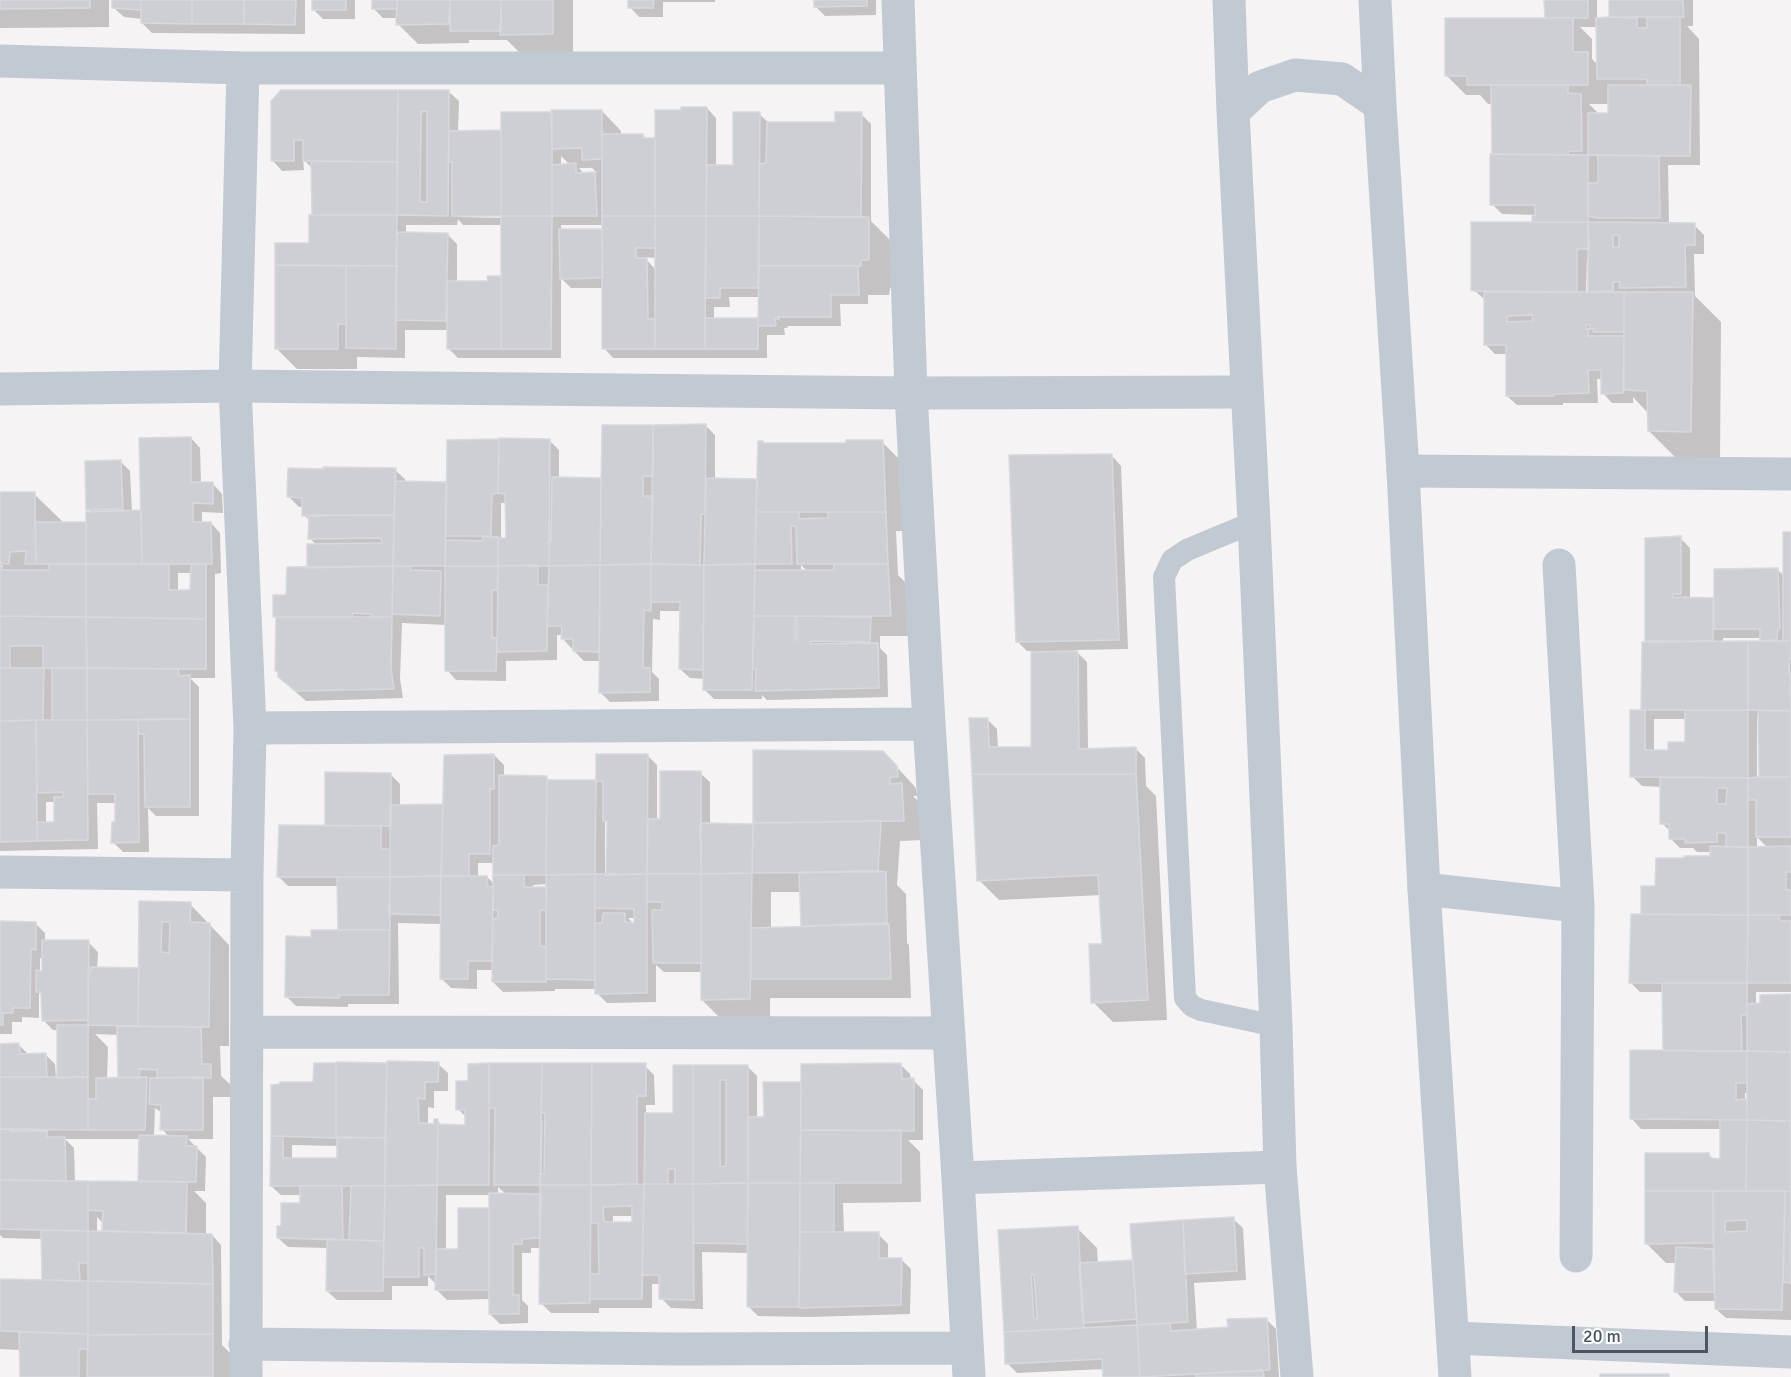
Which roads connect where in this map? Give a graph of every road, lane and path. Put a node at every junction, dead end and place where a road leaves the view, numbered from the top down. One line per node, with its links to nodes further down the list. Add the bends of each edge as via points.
1 (898, 0): 6 (street)
2 (1229, 0): 8 (street)
3 (1376, 0): 7 (street)
4 (0, 61): 5 (street)
5 (243, 68): 6 (street); 9 (street)
6 (900, 68): 12 (street)
7 (1380, 105): 8 (street, via 1342,80 1294,75 1260,87); 13 (street)
8 (1233, 112): 11 (street)
9 (235, 386): 10 (street); 12 (street); 18 (street)
10 (0, 389)
11 (1247, 392): 12 (street); 15 (street)
12 (911, 393): 17 (street)
13 (1403, 471): 14 (street); 21 (street)
14 (1791, 474)
15 (1254, 522): 23 (street); 23 (lane, via 1187,550 1172,560 1164,578 1185,998 1201,1010)
16 (1558, 565): 22 (street)
17 (929, 724): 18 (street); 25 (street)
18 (250, 728): 20 (street)
19 (0, 873): 20 (street)
20 (247, 874): 24 (street)
21 (1424, 890): 22 (street); 29 (street)
22 (1578, 906): 28 (street)
23 (1276, 1026): 26 (street)
24 (248, 1032): 25 (street); 30 (street)
25 (949, 1033): 27 (street)
26 (1280, 1167): 27 (street); 35 (street)
27 (958, 1178): 32 (street)
28 (1576, 1256)
29 (1452, 1338): 31 (street); 36 (street)
30 (245, 1344): 33 (street); 34 (street)
31 (1791, 1352)
32 (968, 1362): 33 (street)
33 (677, 1363)
34 (246, 1377)
35 (1297, 1377)
36 (1455, 1377)

